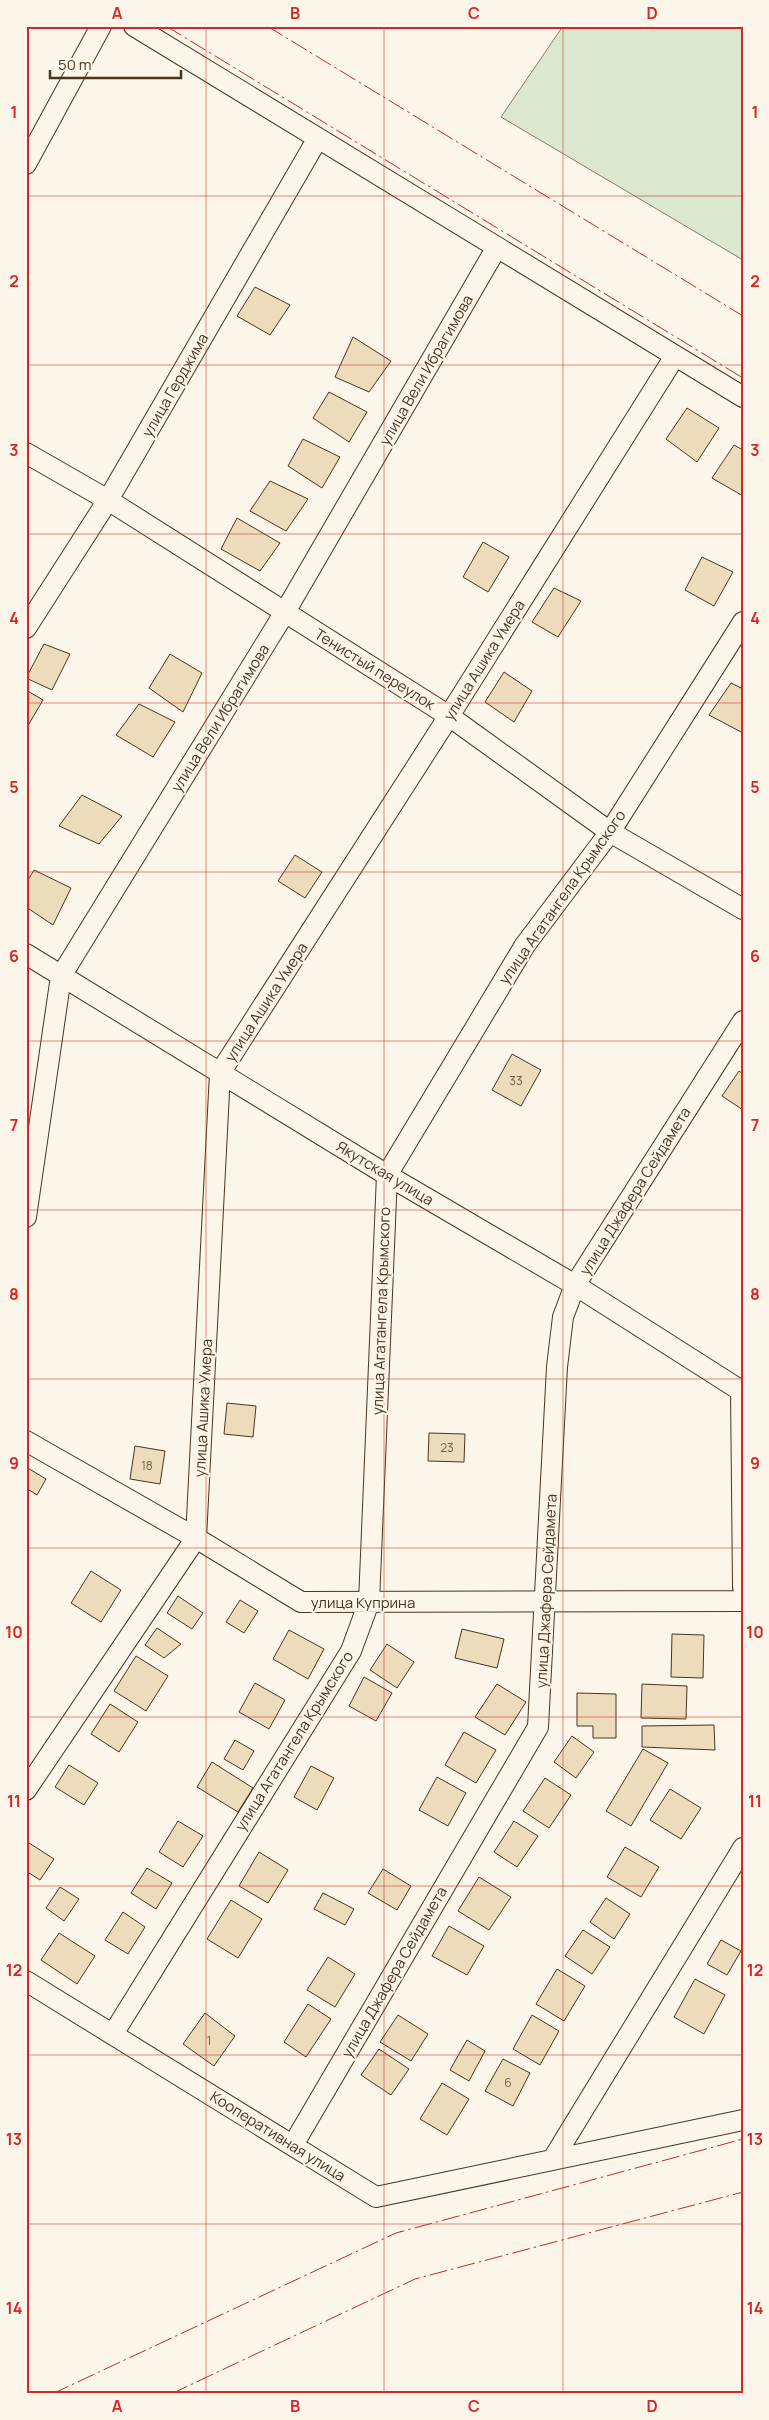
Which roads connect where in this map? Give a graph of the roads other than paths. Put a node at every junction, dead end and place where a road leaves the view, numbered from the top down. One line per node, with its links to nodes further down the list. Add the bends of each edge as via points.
1 (101, 26): 4 (street)
2 (134, 26): 3 (street)
3 (318, 138): 5 (street); 9 (street, улица Герджима)
4 (26, 164)
5 (497, 247): 6 (street); 10 (street, улица Вели Ибрагимова)
6 (675, 356): 7 (street); 13 (street, улица Ашика Умера)
7 (743, 397)
8 (26, 453): 9 (street, Тенистый переулок)
9 (108, 500): 10 (street, Тенистый переулок); 12 (street, улица Герджима)
10 (285, 612): 13 (street, Тенистый переулок); 17 (street, улица Вели Ибрагимова)
11 (743, 622): 14 (street, улица Агатангела Крымского)
12 (26, 628)
13 (449, 716): 14 (street, Тенистый переулок); 19 (street, улица Ашика Умера)
14 (610, 832): 15 (street, Тенистый переулок); 20 (street, улица Агатангела Крымского, via 525,945)
15 (743, 909)
16 (26, 954): 17 (street, Якутская улица)
17 (61, 976): 19 (street, Якутская улица); 21 (street, улица Вели Ибрагимова)
18 (743, 1021): 22 (street, улица Джафера Сейдамета)
19 (220, 1073): 20 (street, Якутская улица); 25 (street, улица Ашика Умера)
20 (387, 1175): 22 (street, Якутская улица); 28 (street, улица Агатангела Крымского)
21 (26, 1217)
22 (575, 1285): 23 (street, Якутская улица); 29 (street, улица Джафера Сейдамета, via 563,1317 557,1367)
23 (742, 1391): 26 (street)
24 (26, 1441): 25 (street, улица Куприна)
25 (196, 1538): 28 (street, улица Куприна, via 301,1602); 30 (street)
26 (743, 1587)
27 (743, 1601): 29 (street, улица Куприна)
28 (369, 1602): 29 (street, улица Куприна); 33 (street, улица Агатангела Крымского, via 351,1650)
29 (546, 1602): 35 (street, улица Джафера Сейдамета, via 538,1727)
30 (26, 1790)
31 (743, 1848): 36 (street)
32 (26, 1981): 33 (street, Кооперативная улица)
33 (113, 2034): 35 (street, Кооперативная улица)
34 (743, 2120): 36 (street, Кооперативная улица)
35 (293, 2145): 36 (street, Кооперативная улица, via 376,2197)
36 (553, 2159)

